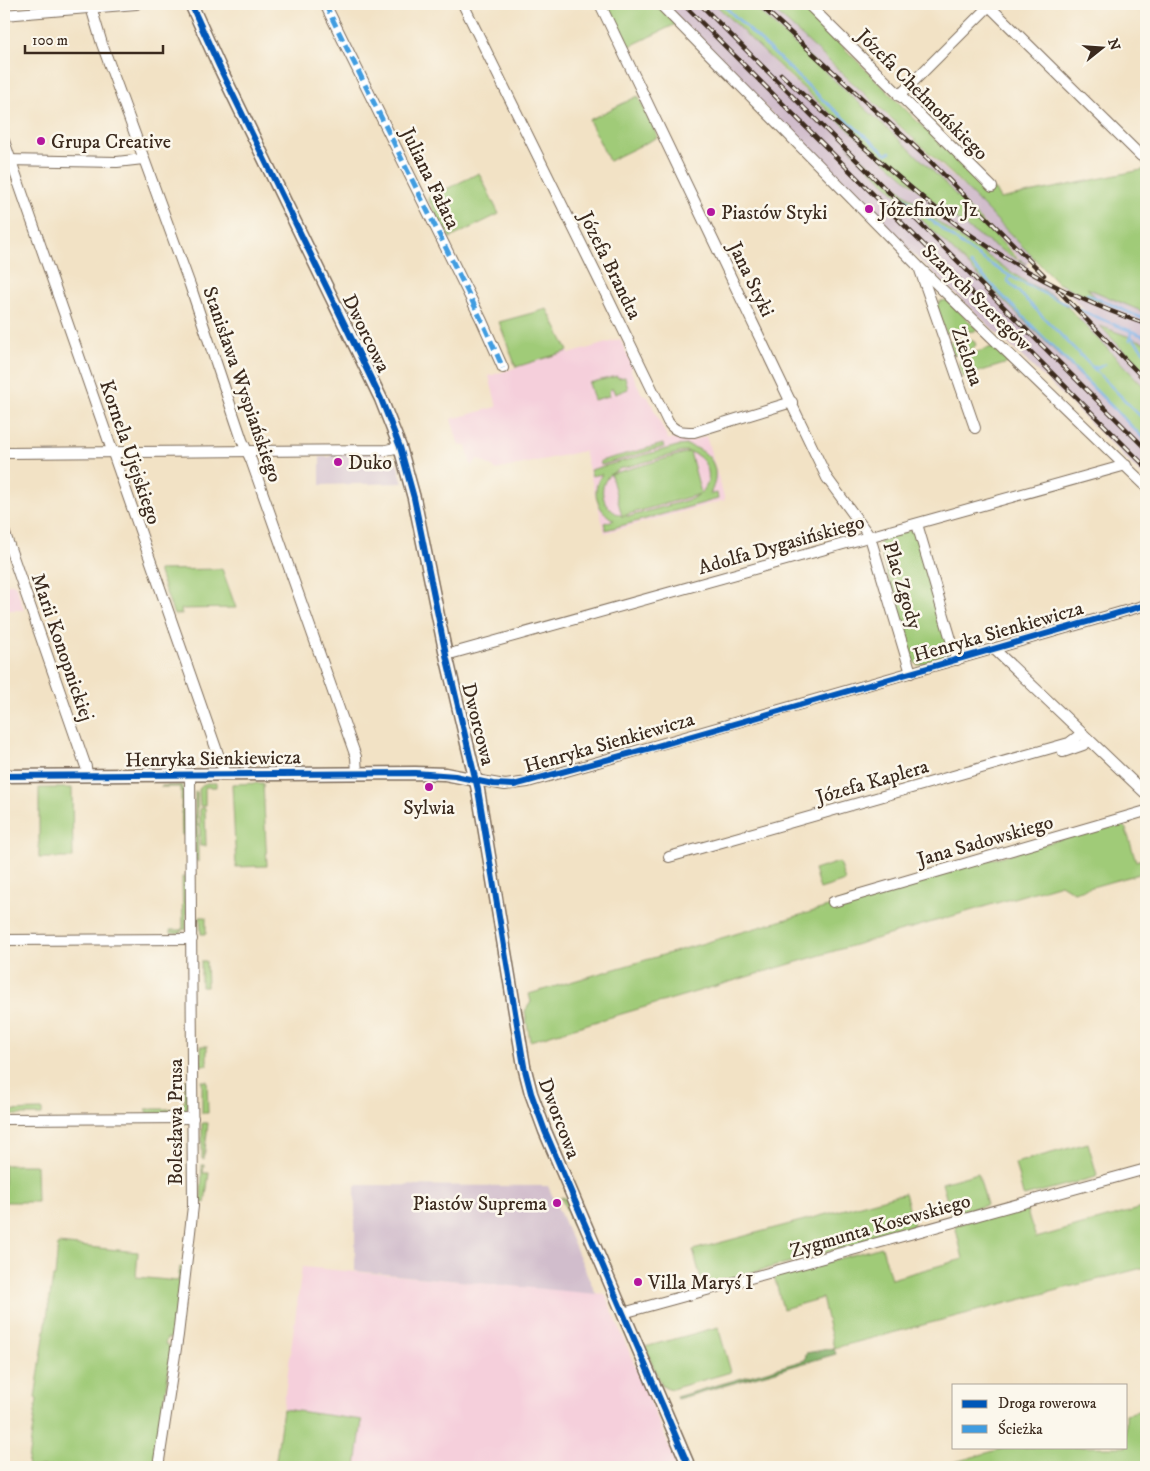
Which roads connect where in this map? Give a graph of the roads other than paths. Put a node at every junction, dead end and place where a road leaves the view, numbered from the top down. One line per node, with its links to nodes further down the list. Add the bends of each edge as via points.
1 (136, 4): 9 (street)
2 (191, 4): 21 (street, Dworcowa, via 381,399)
3 (325, 4): 18 (street, Juliana Fałata)
4 (463, 4): 19 (street, Józefa Brandta, via 673,429 694,432)
5 (600, 4): 19 (street, Jana Styki)
6 (660, 4): 17 (street, Szarych Szeregów)
7 (808, 4): 11 (street, Józefa Chełmońskiego)
8 (989, 4): 11 (street); 13 (street)
9 (91, 8): 10 (street); 14 (street, Stanisława Wyspiańskiego)
10 (4, 15)
11 (899, 96): 16 (street, Józefa Chełmońskiego)
12 (4, 140): 15 (street, Kornela Ujejskiego)
13 (1144, 155)
14 (144, 159): 15 (street, via 117,162); 22 (street, Stanisława Wyspiańskiego)
15 (8, 161): 23 (street, Kornela Ujejskiego)
16 (992, 187)
17 (919, 266): 20 (street, Zielona); 25 (street, Szarych Szeregów)
18 (503, 368)
19 (792, 402): 29 (street, Jana Styki, via 827,478)
20 (975, 428)
21 (400, 447): 22 (street, via 386,450); 32 (street, Dworcowa, via 414,498)
22 (246, 451): 23 (street); 37 (street, Stanisława Wyspiańskiego, via 356,757)
23 (112, 452): 24 (street); 38 (street, Kornela Ujejskiego)
24 (4, 453)
25 (1126, 465): 26 (street, Szarych Szeregów); 27 (street, Adolfa Dygasińskiego)
26 (1146, 486)
27 (917, 524): 29 (street, Adolfa Dygasińskiego); 33 (street, Plac Zgody)
28 (4, 531): 41 (street, Marii Konopnickiej)
29 (870, 537): 32 (street, Adolfa Dygasińskiego); 34 (street, Plac Zgody)
30 (1146, 606): 31 (street, Henryka Sienkiewicza)
31 (994, 649): 33 (street, Henryka Sienkiewicza); 35 (street)
32 (446, 656): 42 (street, Dworcowa)
33 (957, 660): 34 (street, Henryka Sienkiewicza)
34 (911, 673): 42 (street, Henryka Sienkiewicza, via 528,782 505,785)
35 (1081, 734): 36 (street); 46 (street, Józefa Kaplera, via 1069,743)
36 (1089, 741): 43 (street); 45 (street, Józefa Kaplera, via 1079,747)
37 (357, 773): 38 (street, Henryka Sienkiewicza); 42 (street, Henryka Sienkiewicza, via 434,773)
38 (225, 774): 39 (street, Henryka Sienkiewicza)
39 (190, 775): 41 (street, Henryka Sienkiewicza); 48 (street, Bolesława Prusa)
40 (4, 776): 41 (street, Henryka Sienkiewicza)
41 (87, 776)
42 (476, 780): 53 (street, Dworcowa, via 528,1080 546,1131)
43 (1146, 794)
44 (1146, 811): 47 (street, Jana Sadowskiego)
45 (806, 825)
46 (669, 857)
47 (833, 902)
48 (192, 939): 49 (street); 50 (street, Bolesława Prusa)
49 (4, 940)
50 (193, 1118): 51 (street); 54 (street, Bolesława Prusa, via 193,1216)
51 (4, 1120)
52 (1146, 1170): 53 (street, Zygmunta Kosewskiego)
53 (623, 1313): 55 (street, Dworcowa)
54 (158, 1467)
55 (689, 1467)

